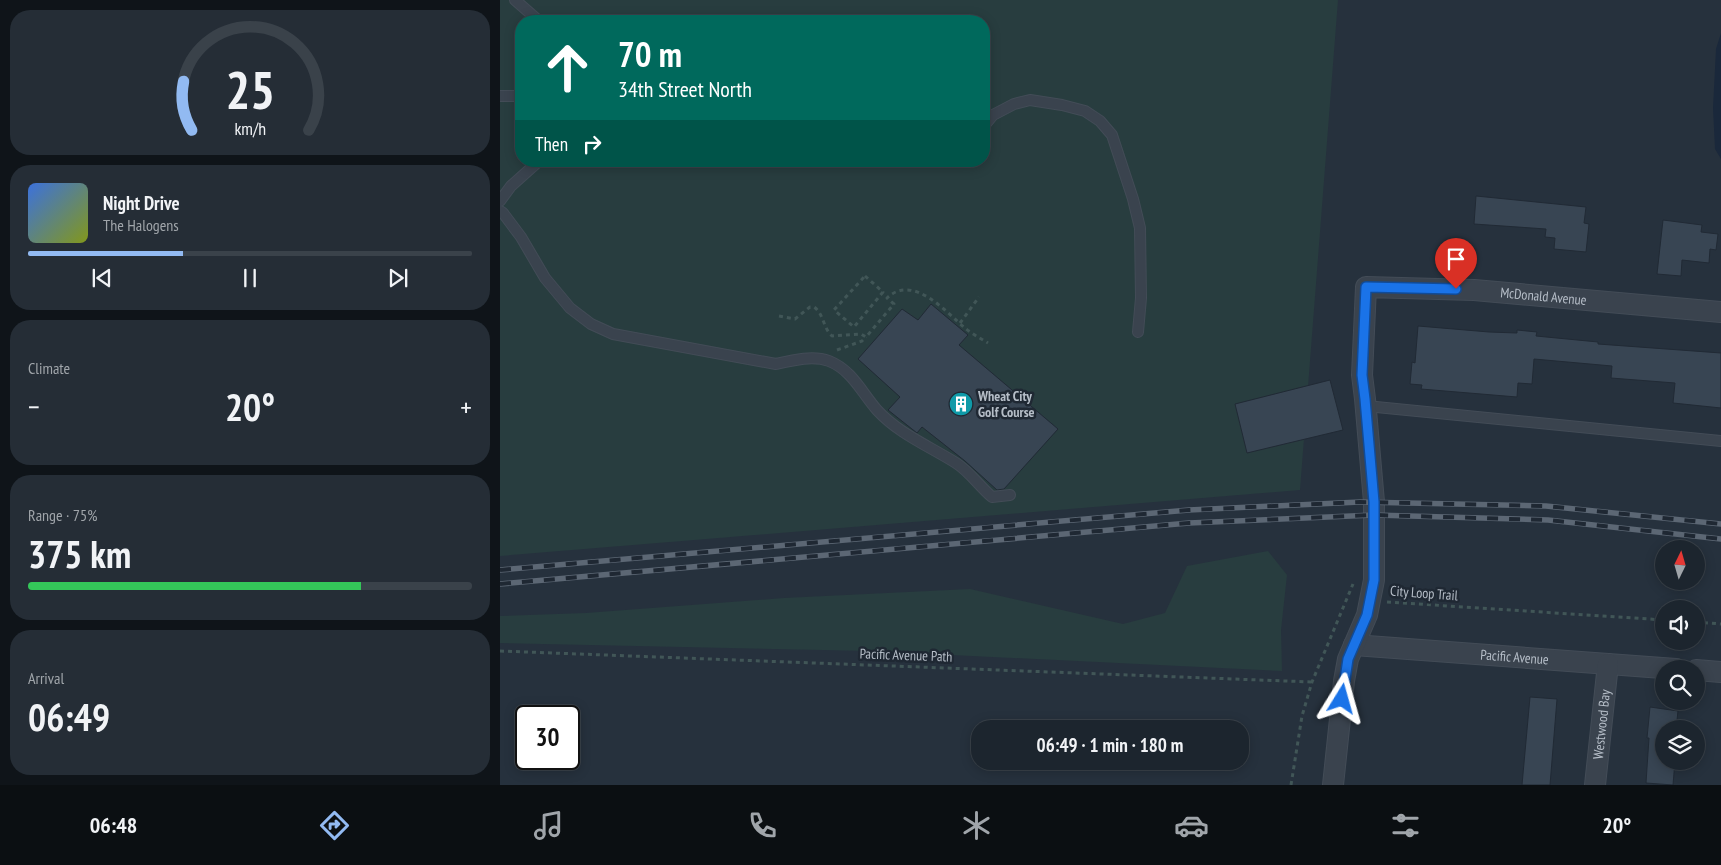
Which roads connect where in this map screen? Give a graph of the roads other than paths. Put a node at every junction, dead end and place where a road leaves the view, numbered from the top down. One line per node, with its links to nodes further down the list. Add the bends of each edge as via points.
1 (515, 0): 2 (lane)
2 (532, 15)
3 (500, 96): 4 (lane)
4 (515, 96)
5 (990, 119): 10 (lane, via 1014,104 1030,100 1085,111 1100,121 1112,136 1140,228)
6 (532, 167): 7 (lane)
7 (500, 201)
8 (500, 211): 13 (lane, via 521,237 545,278 570,308 591,324 613,334 776,364 795,360 829,361 845,371 877,410 900,431 956,463 992,497)
9 (1721, 312): 11 (street, McDonald Avenue, via 1474,290 1366,287 1362,375)
10 (1138, 332)
11 (1366, 406): 12 (lane); 14 (street, via 1374,508 1374,580 1367,615)
12 (1721, 441)
13 (1010, 495)
14 (1354, 645): 15 (street, Pacific Avenue); 19 (street, via 1344,681)
15 (1608, 664): 16 (street, Pacific Avenue); 20 (street, Westwood Bay)
16 (1655, 667)
17 (1705, 671): 18 (street)
18 (1721, 672)
19 (1334, 785)
20 (1595, 785)

